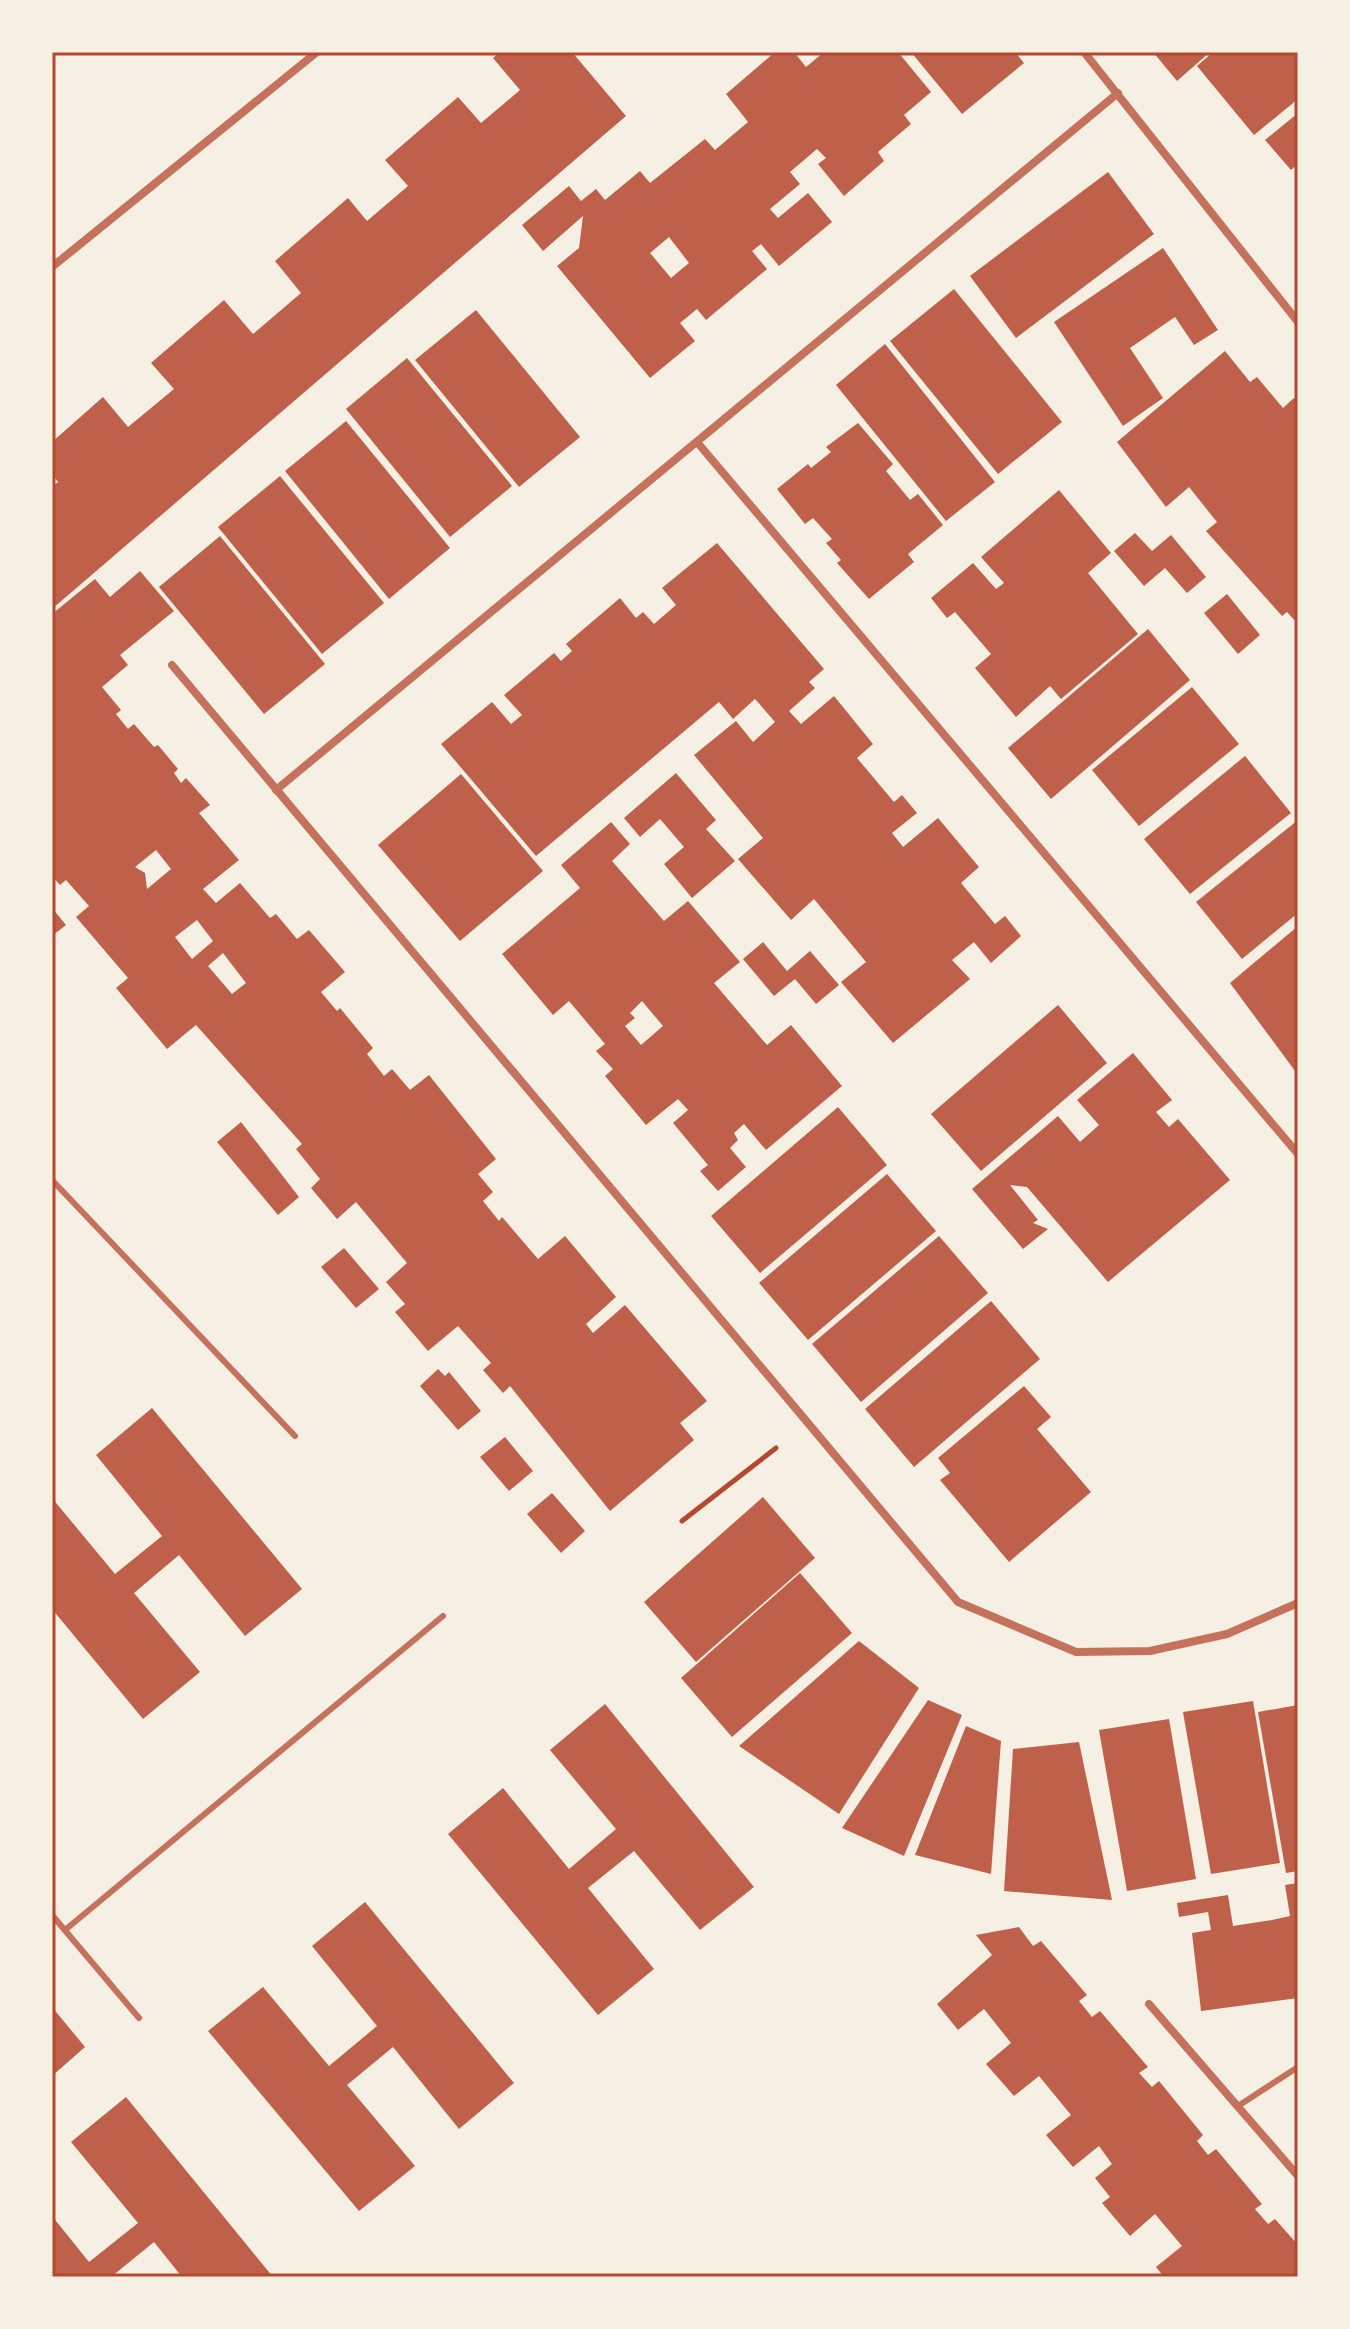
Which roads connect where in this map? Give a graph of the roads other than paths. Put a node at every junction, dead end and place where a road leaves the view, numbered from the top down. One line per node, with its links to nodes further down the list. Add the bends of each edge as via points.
1 (317, 52): 4 (street)
2 (1084, 52): 3 (street)
3 (1118, 93): 5 (street); 6 (street)
4 (52, 267)
5 (1298, 322)
6 (697, 442): 8 (street); 9 (street)
7 (172, 665): 8 (street)
8 (276, 790): 12 (street, via 958,1602 1076,1652 1150,1651 1227,1634)
9 (1298, 1154)
10 (52, 1180): 11 (lane)
11 (295, 1436)
12 (1298, 1603)
13 (443, 1616): 15 (lane)
14 (52, 1915): 15 (lane)
15 (65, 1930): 17 (lane)
16 (1149, 2004): 19 (street)
17 (139, 2018)
18 (1298, 2067): 19 (lane)
19 (1238, 2106): 20 (street)
20 (1298, 2176)

